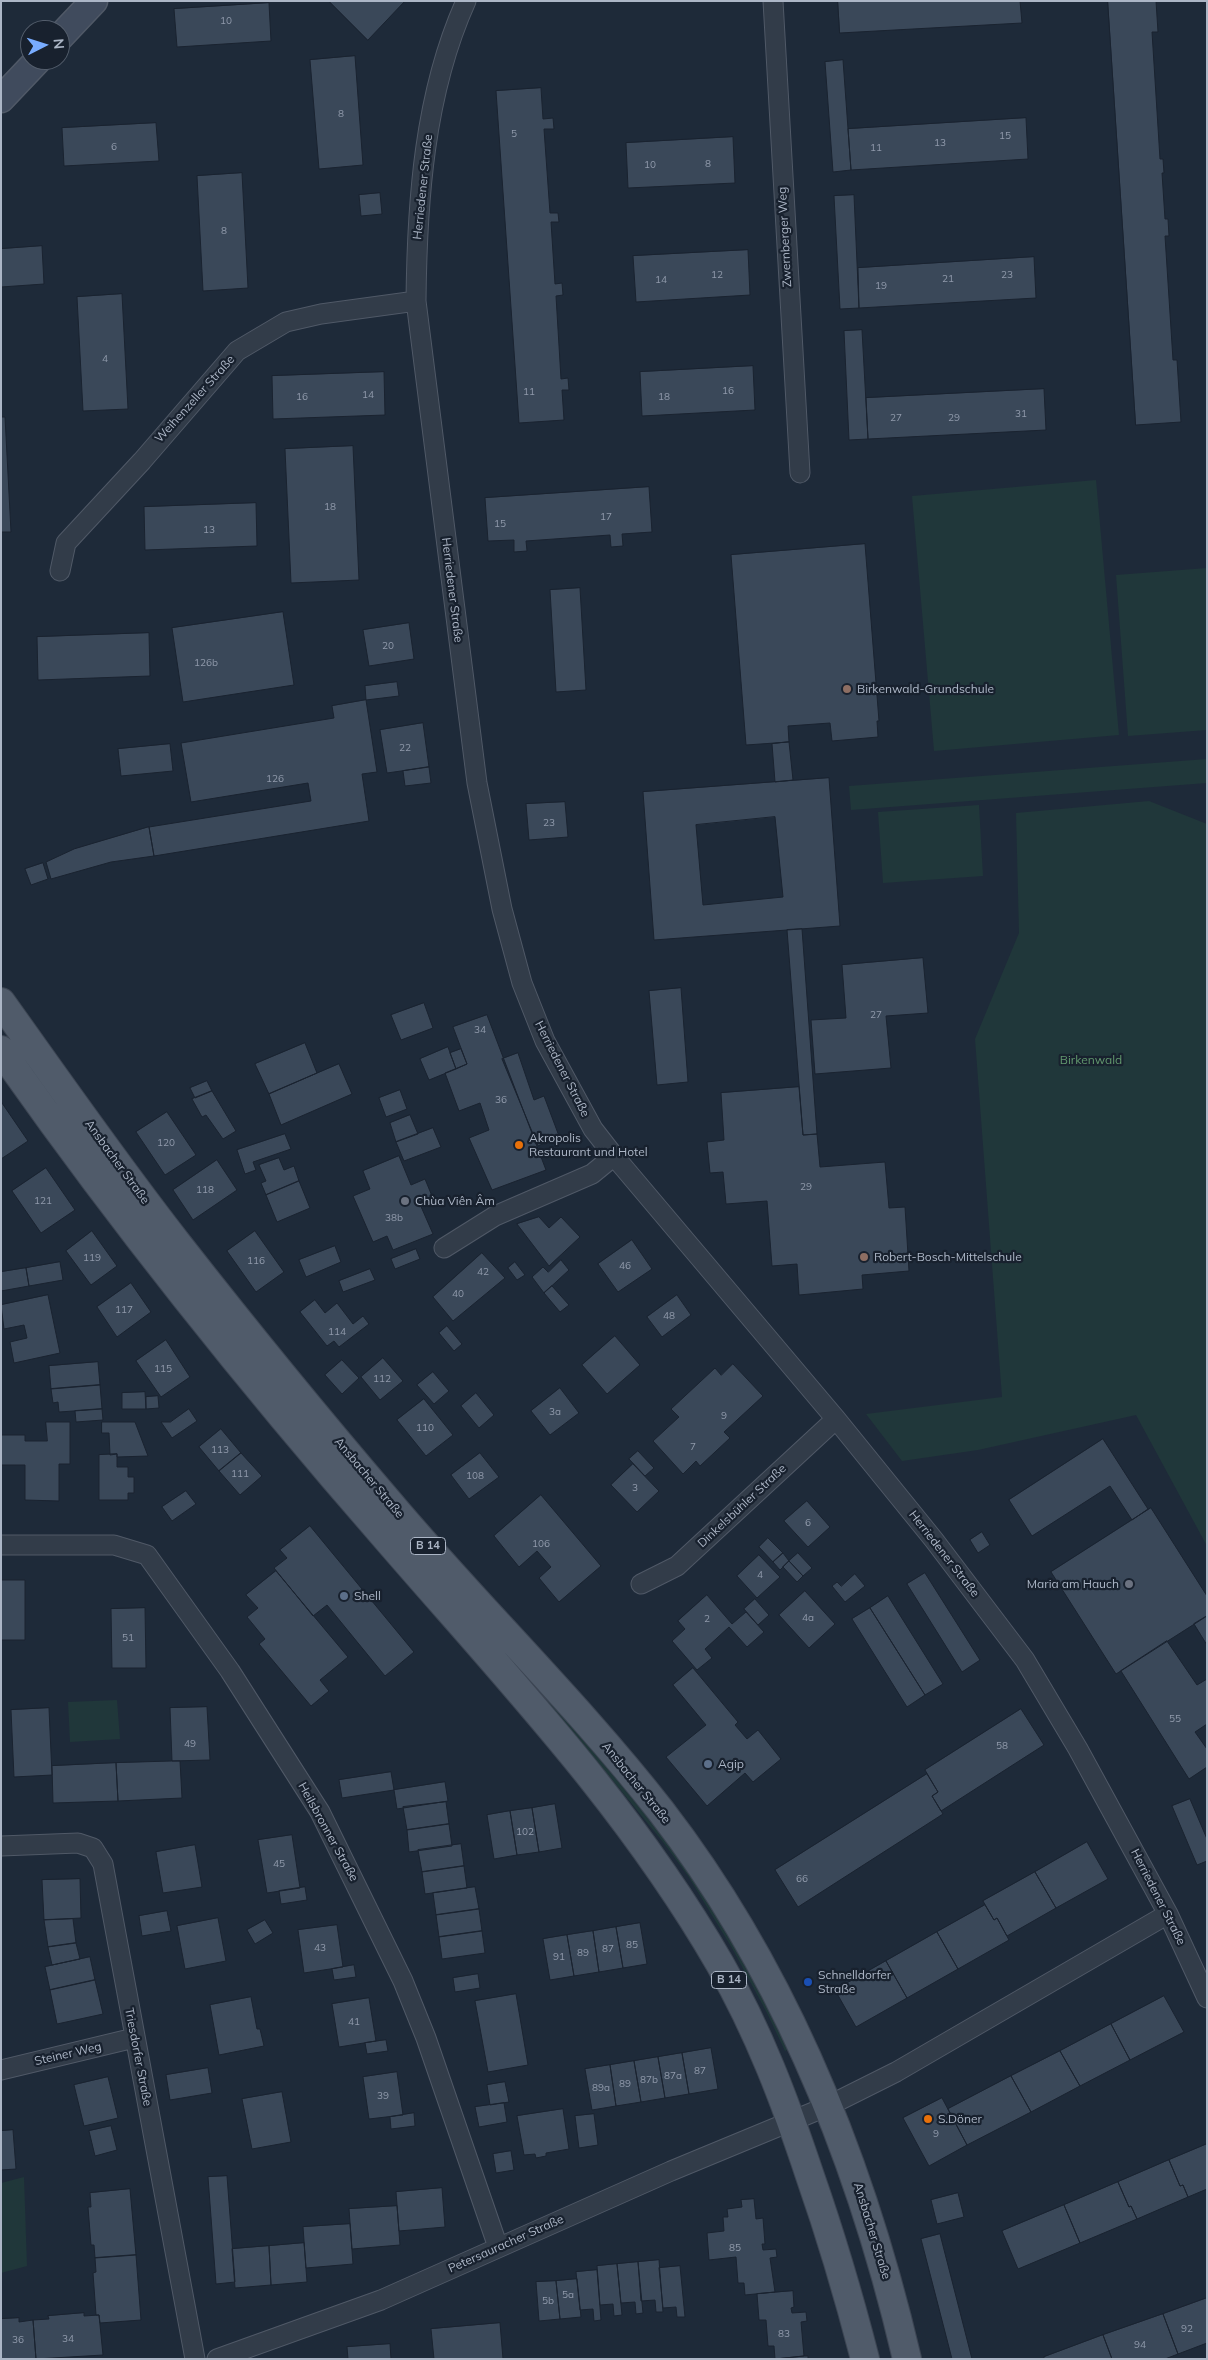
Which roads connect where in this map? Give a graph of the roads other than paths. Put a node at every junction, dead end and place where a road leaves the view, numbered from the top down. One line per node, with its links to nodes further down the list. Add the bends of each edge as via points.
1 (94, 1): 4 (main road)
2 (466, 1): 7 (street, Herriedener Straße, via 445,61 430,121 417,230)
3 (773, 1): 8 (street, Zwernberger Weg)
4 (70, 26)
5 (29, 70): 6 (main road)
6 (1, 99)
7 (416, 302): 9 (street, Weihenzeller Straße, via 321,314 286,322 237,351 66,543); 12 (street, Herriedener Straße, via 476,776 502,909 522,984 544,1041 593,1129)
8 (800, 473)
9 (60, 571)
10 (1, 1002): 22 (main road, Ansbacher Straße / B 14, via 175,1241 251,1338 388,1502 612,1752 663,1814 713,1885 756,1956 805,2052)
11 (1, 1050): 23 (main road, B 14, via 149,1250 241,1365 617,1808 671,1885 721,1966 764,2048)
12 (614, 1156): 13 (street, via 592,1174 495,1216); 14 (street, Herriedener Straße)
13 (444, 1248)
14 (836, 1419): 16 (street, Dinkelsbühler Straße, via 677,1566); 18 (street, Herriedener Straße, via 1025,1660)
15 (1, 1545): 24 (street, Heilsbronner Straße, via 114,1545 147,1555 230,1671 320,1812 376,1922 426,2038)
16 (641, 1584)
17 (1, 1846): 20 (street, Triesdorfer Straße, via 78,1842 93,1848 103,1864)
18 (1168, 1914): 19 (street, Herriedener Straße); 22 (street, via 896,2072)
19 (1207, 1998)
20 (134, 2038): 21 (street, Steiner Weg); 25 (street, Triesdorfer Straße)
21 (1, 2070)
22 (828, 2106): 23 (street); 28 (main road, Ansbacher Straße / B 14, via 882,2261)
23 (792, 2121): 24 (street, Petersauracher Straße); 27 (main road, B 14, via 839,2262)
24 (498, 2247): 26 (street, Petersauracher Straße, via 380,2300)
25 (195, 2359)
26 (217, 2359)
27 (865, 2359)
28 (907, 2359)

